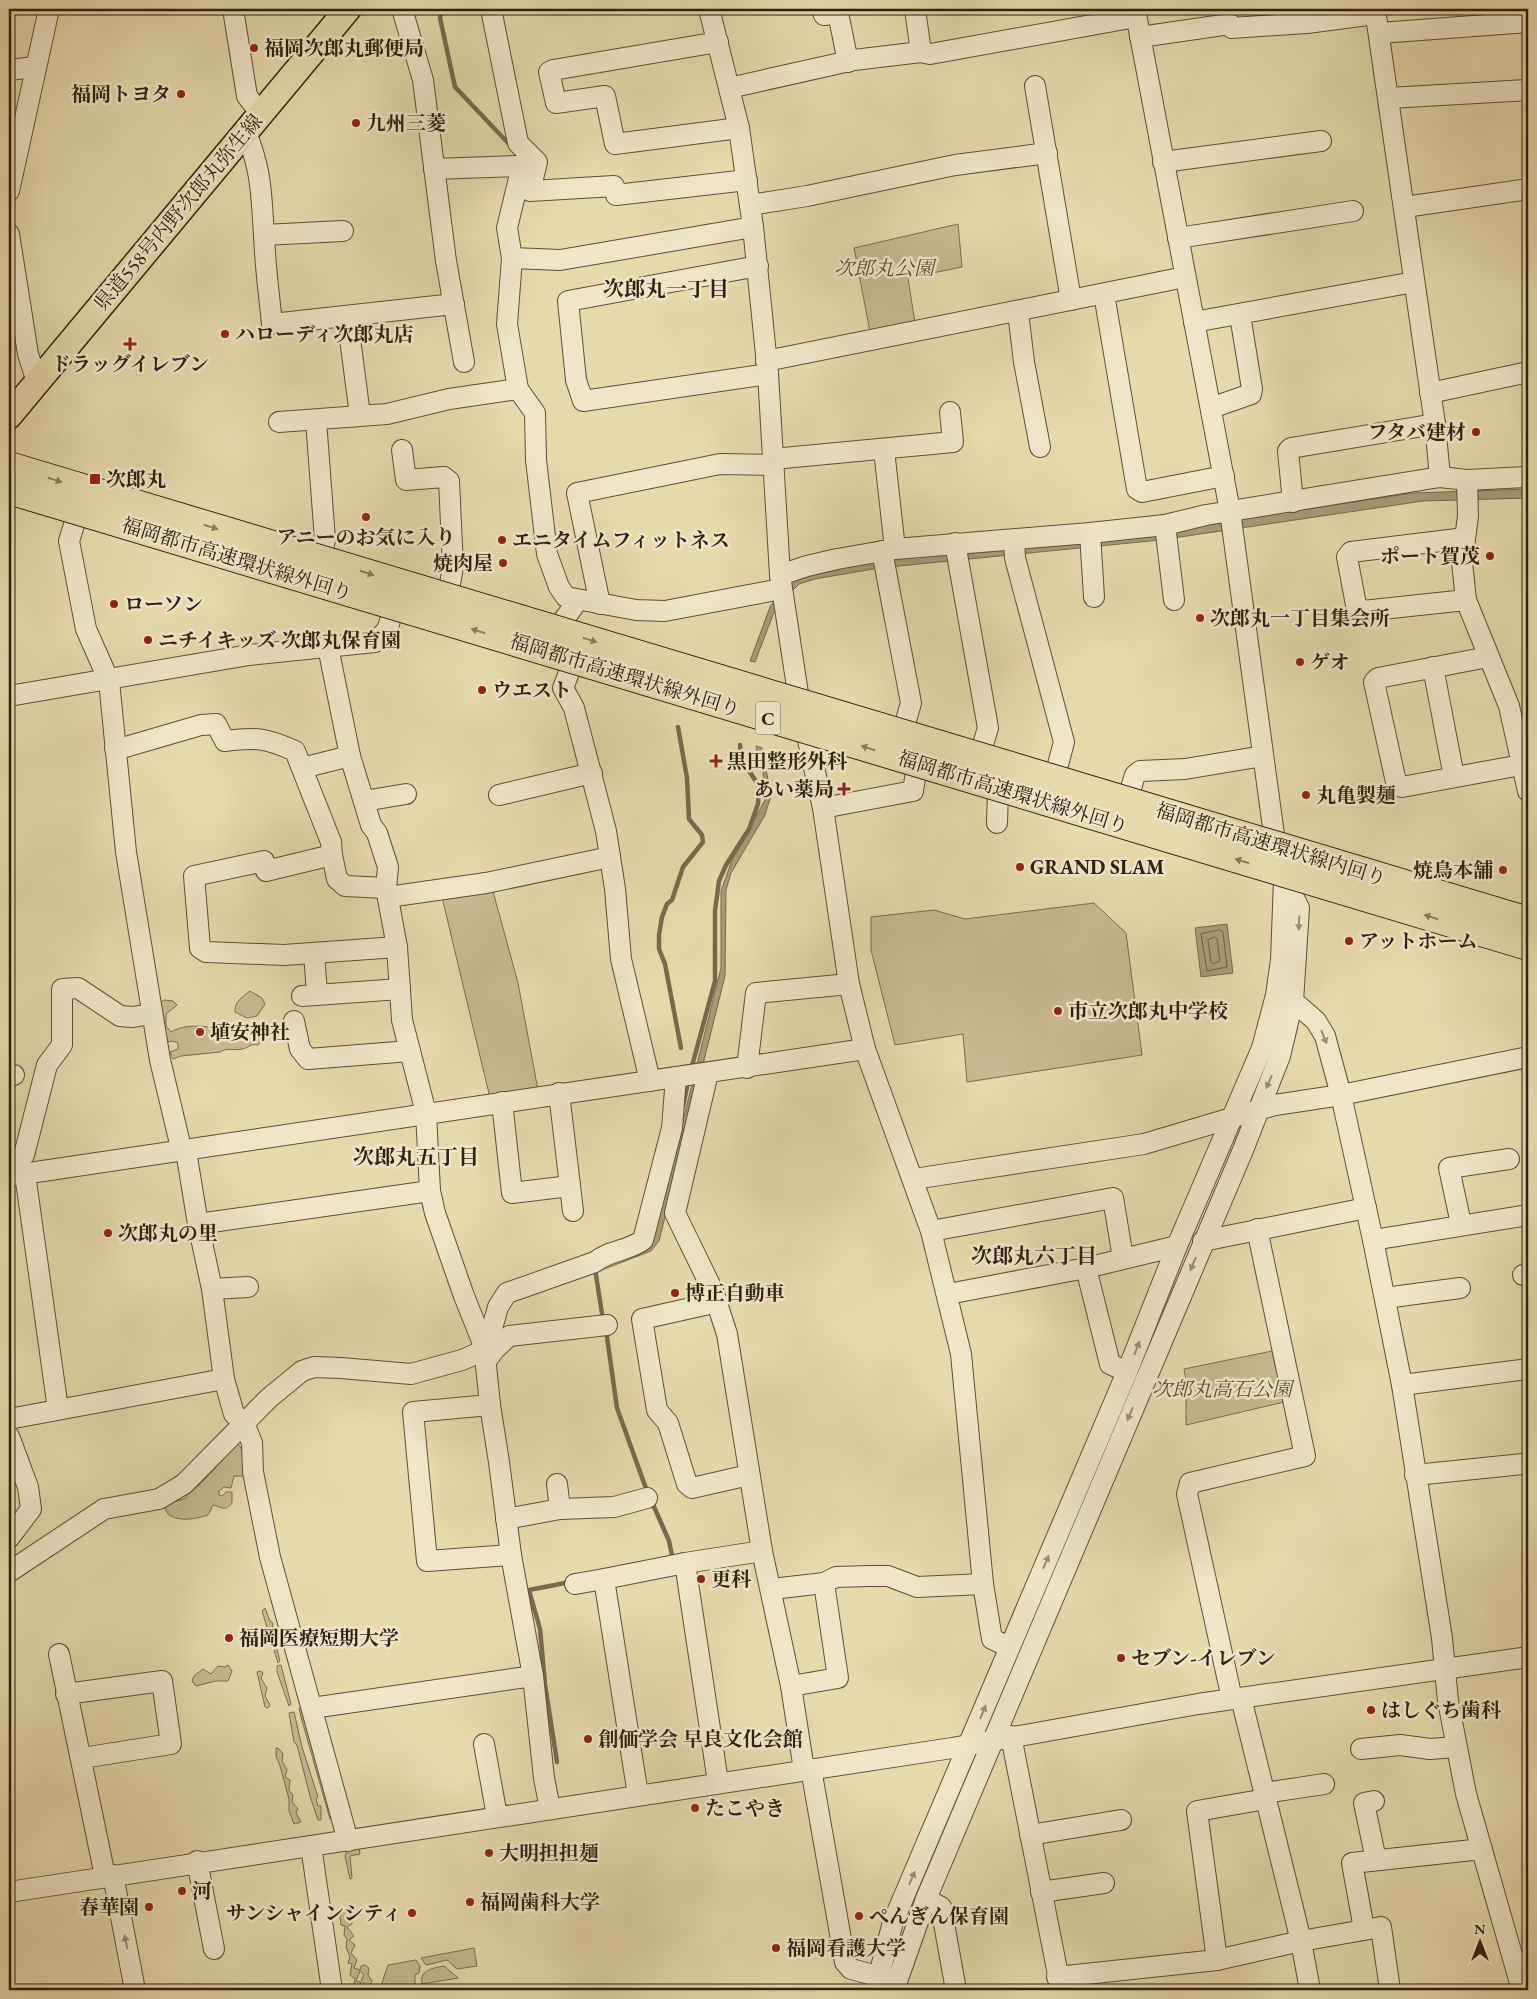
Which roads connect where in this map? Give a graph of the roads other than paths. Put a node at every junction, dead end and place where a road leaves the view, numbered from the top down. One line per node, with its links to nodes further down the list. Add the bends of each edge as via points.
1 (49, 9): 16 (street)
2 (233, 9): 22 (street)
3 (348, 9): 22 (main road, 県道558号内野次郎丸弥生線)
4 (402, 9): 27 (street, via 423,80)
5 (491, 9): 28 (street, via 518,143 536,162 530,192 614,186 616,195)
6 (709, 9): 13 (street)
7 (822, 9): 15 (street, via 824,15 838,12)
8 (915, 9): 14 (street)
9 (1135, 13): 12 (street); 14 (street, via 930,54)
10 (1377, 18): 11 (street); 12 (street, via 1232,28 1230,24); 21 (street)
11 (1528, 22)
12 (1140, 37): 26 (street)
13 (718, 42): 19 (street); 23 (street, via 553,70 549,72 556,103 605,96 615,144)
14 (921, 52): 15 (street)
15 (848, 62): 19 (street)
16 (35, 67): 17 (street); 30 (street)
17 (9, 70)
18 (1035, 86): 25 (street)
19 (729, 88): 23 (street)
20 (1528, 90): 21 (street)
21 (1389, 98): 32 (street)
22 (253, 121): 37 (street, via 264,203); 53 (main road, 県道558号内野次郎丸弥生線)
23 (739, 128): 28 (street)
24 (1321, 141): 26 (street)
25 (1047, 153): 31 (street, via 955,165); 44 (street)
26 (1163, 162): 38 (street)
27 (434, 169): 39 (street, via 517,166 520,174 507,228); 45 (street)
28 (747, 180): 31 (street)
29 (1528, 189): 32 (street)
30 (9, 191)
31 (750, 205): 34 (street)
32 (1405, 207): 42 (street)
33 (1353, 211): 38 (street)
34 (753, 226): 39 (street, via 560,260); 40 (street)
35 (343, 232): 37 (street)
36 (9, 234): 53 (street, via 28,354)
37 (264, 235): 48 (street, via 272,324)
38 (1178, 238): 41 (street)
39 (519, 258): 54 (street, via 507,324)
40 (758, 266): 51 (street); 51 (street, via 568,301 576,380 583,401)
41 (1185, 277): 43 (street); 49 (street)
42 (1414, 282): 47 (street); 55 (street)
43 (1104, 294): 44 (street); 68 (street, via 1136,490 1142,492)
44 (1071, 300): 46 (street)
45 (454, 304): 48 (street); 50 (street)
46 (1018, 312): 51 (street); 63 (street)
47 (1240, 315): 49 (street); 56 (street, via 1251,394)
48 (347, 316): 58 (street)
49 (1194, 322): 56 (street)
50 (464, 362)
51 (767, 368): 66 (street)
52 (1528, 372): 55 (street)
53 (37, 382): 59 (main road, 県道558号内野次郎丸弥生線)
54 (518, 389): 58 (street, via 449,399 387,414); 86 (street, via 535,413 536,460 548,554 559,586 566,596)
55 (1430, 393): 62 (street)
56 (1211, 408): 68 (street)
57 (950, 412): 65 (street, via 953,442)
58 (360, 415): 60 (street)
59 (9, 416)
60 (316, 420): 61 (street); 81 (street, via 325,540)
61 (279, 422)
62 (1435, 424): 69 (street); 73 (street, via 1292,448 1288,451)
63 (1040, 447)
64 (402, 450): 84 (street, via 406,480 444,477 449,481 453,567)
65 (884, 450): 66 (street); 82 (street)
66 (773, 462): 83 (street); 89 (street, via 720,464 577,493)
67 (9, 466): 122 (highway, 福岡都市高速環状線内回り / C, one-way to 122, bridge)
68 (1224, 476): 74 (street)
69 (1440, 477): 71 (street); 73 (street)
70 (1528, 478): 71 (street)
71 (1466, 480): 78 (street, via 1468,516)
72 (9, 490): 123 (highway, 福岡都市高速環状線外回り / C, one-way to 72, bridge)
73 (1293, 502): 74 (street)
74 (1230, 511): 76 (street); 103 (street)
75 (78, 512): 96 (street, via 69,541 86,629)
76 (1165, 525): 77 (street); 87 (street)
77 (1090, 533): 79 (street); 85 (street)
78 (1465, 538): 88 (street, via 1462,562); 88 (street, via 1351,552 1347,557 1356,605 1363,611)
79 (1014, 540): 80 (street); 108 (street, via 1015,558 1064,742)
80 (955, 544): 82 (street); 101 (street, via 988,728)
81 (321, 556)
82 (887, 557): 83 (street, via 807,566); 98 (street, via 910,703)
83 (781, 582): 89 (street, via 665,611); 116 (street, via 799,700)
84 (448, 595)
85 (1094, 597)
86 (578, 600): 89 (street); 91 (street)
87 (1174, 600)
88 (1466, 600): 93 (street)
89 (600, 604)
90 (394, 608): 92 (street, via 387,630 375,642)
91 (558, 628)
92 (328, 647): 96 (street, via 249,655); 102 (street)
93 (1488, 657): 95 (street); 99 (street)
94 (573, 662): 107 (street, via 563,688 574,708)
95 (1433, 667): 109 (street); 109 (street, via 1378,678 1374,682 1396,782 1402,787)
96 (109, 681): 97 (street); 100 (street)
97 (9, 696)
98 (903, 731)
99 (1523, 739): 104 (street)
100 (115, 748): 106 (street, via 216,724 225,741 269,740 295,751); 129 (street, via 126,852)
101 (980, 754)
102 (350, 756): 106 (street); 115 (street)
103 (1264, 756): 114 (street, via 1185,769 1140,771 1135,776); 120 (street, via 1275,842)
104 (1521, 765): 109 (street); 111 (street)
105 (917, 766): 116 (street, via 912,791)
106 (302, 768): 118 (street, via 332,842)
107 (592, 773): 113 (street); 119 (street)
108 (1056, 776)
109 (1454, 777)
110 (998, 791): 117 (street)
111 (1528, 791)
112 (406, 794): 115 (street)
113 (499, 795)
114 (1128, 798)
115 (364, 801): 121 (street, via 388,867)
116 (823, 808): 126 (street)
117 (997, 823)
118 (332, 855): 121 (street, via 337,879 345,886); 125 (street, via 266,871 264,861 194,876 200,948 206,952)
119 (610, 857): 121 (street, via 486,883); 137 (street, via 622,959)
120 (1284, 878): 128 (street, one-way to 128, via 1299,908); 143 (street, via 1281,960 1276,995 1262,1048)
121 (387, 892): 124 (street)
122 (1528, 921)
123 (1528, 946)
124 (397, 947): 125 (street); 127 (street)
125 (314, 954): 127 (street, via 310,995)
126 (849, 984): 131 (street); 134 (street, via 756,993)
127 (400, 989): 132 (street, via 402,1020)
128 (1293, 1001): 139 (street, one-way to 139, via 1316,1021 1325,1036); 141 (street, one-way to 141, via 1280,1056)
129 (151, 1014): 144 (street); 146 (street, via 120,1016 78,988 62,989 62,1045 47,1065 24,1155 12,1167)
130 (294, 1021): 132 (street, via 300,1049 308,1059)
131 (865, 1049): 134 (street); 147 (street)
132 (410, 1050): 142 (street)
133 (1528, 1057): 139 (street)
134 (747, 1068): 135 (street)
135 (708, 1073): 136 (street); 167 (street, via 675,1213)
136 (676, 1077): 137 (street); 169 (street, via 672,1128 643,1240 604,1254 595,1262 506,1293 498,1307)
137 (650, 1081): 138 (street)
138 (559, 1093): 140 (street); 148 (street)
139 (1341, 1096): 141 (street); 150 (street)
140 (502, 1102): 142 (street); 148 (street, via 512,1193)
141 (1257, 1110): 143 (street); 158 (street)
142 (426, 1112): 144 (street); 149 (street)
143 (1231, 1118): 147 (street, via 1144,1144); 159 (street)
144 (184, 1152): 146 (street); 153 (street)
145 (1509, 1159): 154 (street, via 1449,1168)
146 (14, 1175): 175 (street)
147 (914, 1179): 156 (street)
148 (570, 1186): 151 (street)
149 (430, 1191): 153 (street); 169 (street)
150 (1366, 1208): 155 (street); 157 (street)
151 (573, 1210)
152 (1528, 1215): 154 (street)
153 (198, 1224): 164 (street)
154 (1461, 1224): 157 (street)
155 (1257, 1229): 158 (street); 203 (street, via 1305,1456 1190,1483 1187,1494)
156 (931, 1231): 160 (street, via 1113,1198); 165 (street)
157 (1373, 1240): 166 (street)
158 (1203, 1241): 205 (street, one-way to 205)
159 (1177, 1246): 160 (street); 171 (street, one-way to 159)
160 (1123, 1258): 161 (street)
161 (1086, 1268): 165 (street); 171 (street, via 1110,1364)
162 (248, 1287): 164 (street)
163 (1460, 1288): 166 (street)
164 (212, 1289): 172 (street)
165 (948, 1294): 194 (street, via 962,1354)
166 (1385, 1298): 173 (street)
167 (718, 1302): 180 (street, via 727,1334); 180 (street, via 642,1319 657,1410 668,1423 686,1484 692,1488)
168 (607, 1325): 169 (street, via 509,1336)
169 (485, 1353): 174 (street); 177 (street, via 417,1373 314,1368 302,1371)
170 (1528, 1369): 173 (street)
171 (1127, 1372): 196 (street, one-way to 171)
172 (224, 1379): 175 (street); 177 (street, via 234,1414)
173 (1402, 1385): 181 (street)
174 (490, 1405): 185 (street); 188 (street, via 413,1412 427,1561)
175 (58, 1409): 176 (street)
176 (9, 1419)
177 (244, 1423): 190 (street, via 184,1484 159,1499 104,1509); 204 (street, via 252,1442 253,1472 270,1557)
178 (9, 1436): 186 (street, via 28,1486 31,1509)
179 (1523, 1464): 181 (street)
180 (749, 1475): 187 (street)
181 (1415, 1475): 199 (street)
182 (557, 1484): 184 (street)
183 (647, 1498): 184 (street, via 614,1507)
184 (560, 1509): 185 (street)
185 (506, 1519): 188 (street)
186 (9, 1538)
187 (762, 1551): 189 (street); 195 (street)
188 (511, 1555): 200 (street)
189 (685, 1562): 191 (street); 212 (street)
190 (9, 1572)
191 (604, 1579): 193 (street); 214 (street)
192 (824, 1583): 194 (street, via 836,1577 888,1576 917,1587); 195 (street); 201 (street, via 838,1678)
193 (575, 1584)
194 (983, 1584): 196 (street, via 992,1639)
195 (772, 1589): 201 (street)
196 (1010, 1647): 207 (street, one-way to 196)
197 (59, 1654): 202 (street)
198 (1528, 1657): 199 (street)
199 (1445, 1670): 203 (street); 208 (street)
200 (533, 1676): 204 (street); 217 (street)
201 (791, 1686): 211 (street)
202 (66, 1694): 210 (street); 210 (street, via 162,1681 171,1744)
203 (1236, 1698): 205 (street); 215 (street)
204 (312, 1708): 221 (street)
205 (1002, 1738): 207 (street); 220 (street); 230 (street)
206 (484, 1744): 218 (street)
207 (969, 1745): 211 (street); 235 (street, one-way to 207, via 893,1922)
208 (1456, 1747): 209 (street, via 1430,1749 1400,1745); 223 (street)
209 (1361, 1749)
210 (82, 1758): 226 (street)
211 (808, 1770): 212 (street); 235 (street, via 844,1962)
212 (718, 1782): 214 (street)
213 (1324, 1784): 215 (street)
214 (638, 1794): 217 (street)
215 (1265, 1796): 232 (street); 234 (street, via 1198,1811)
216 (1374, 1801): 224 (street, via 1364,1803)
217 (550, 1809): 218 (street)
218 (497, 1816): 221 (street)
219 (1121, 1820): 220 (street)
220 (1030, 1835): 229 (street)
221 (348, 1841): 222 (street)
222 (310, 1846): 225 (street); 238 (street)
223 (1482, 1849): 224 (street); 243 (street)
224 (1376, 1860): 231 (street, via 1352,1863)
225 (197, 1861): 226 (street); 233 (street)
226 (109, 1875): 228 (street); 237 (street, one-way to 226)
227 (1104, 1883): 229 (street)
228 (9, 1892)
229 (1041, 1892): 236 (street)
230 (926, 1899): 239 (street); 240 (street, via 941,1907)
231 (1364, 1928): 232 (street); 242 (street, via 1380,1927)
232 (1301, 1941): 234 (street); 241 (street)
233 (214, 1949)
234 (1217, 1960): 236 (street)
235 (876, 1983)
236 (1059, 1984)
237 (135, 1990)
238 (332, 1990)
239 (894, 1990)
240 (956, 1990)
241 (1310, 1990)
242 (1390, 1990)
243 (1522, 1990)

